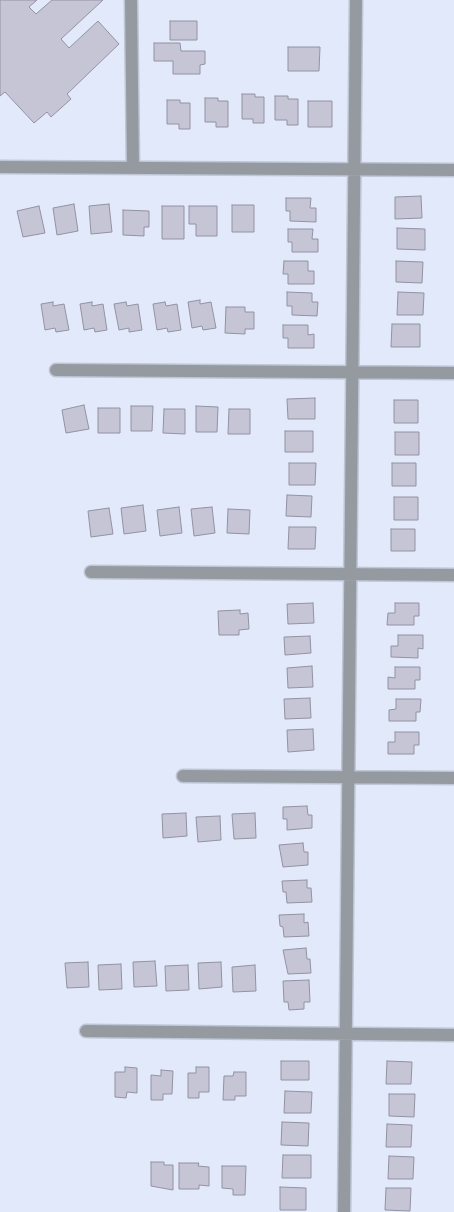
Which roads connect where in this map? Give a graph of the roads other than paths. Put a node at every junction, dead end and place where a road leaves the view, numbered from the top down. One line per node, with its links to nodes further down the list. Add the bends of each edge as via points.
1 (131, 0): 4 (street)
2 (356, 0): 5 (street)
3 (0, 167): 4 (street)
4 (133, 167): 5 (street)
5 (354, 170): 6 (street); 8 (street)
6 (454, 170)
7 (56, 370): 8 (street)
8 (352, 373): 9 (street); 11 (street)
9 (454, 373)
10 (91, 572): 11 (street)
11 (349, 574): 12 (street); 14 (street)
12 (454, 575)
13 (183, 776): 14 (street)
14 (348, 778): 15 (street); 17 (street)
15 (454, 778)
16 (86, 1031): 17 (street)
17 (346, 1034): 18 (street); 19 (street)
18 (454, 1035)
19 (344, 1212)

